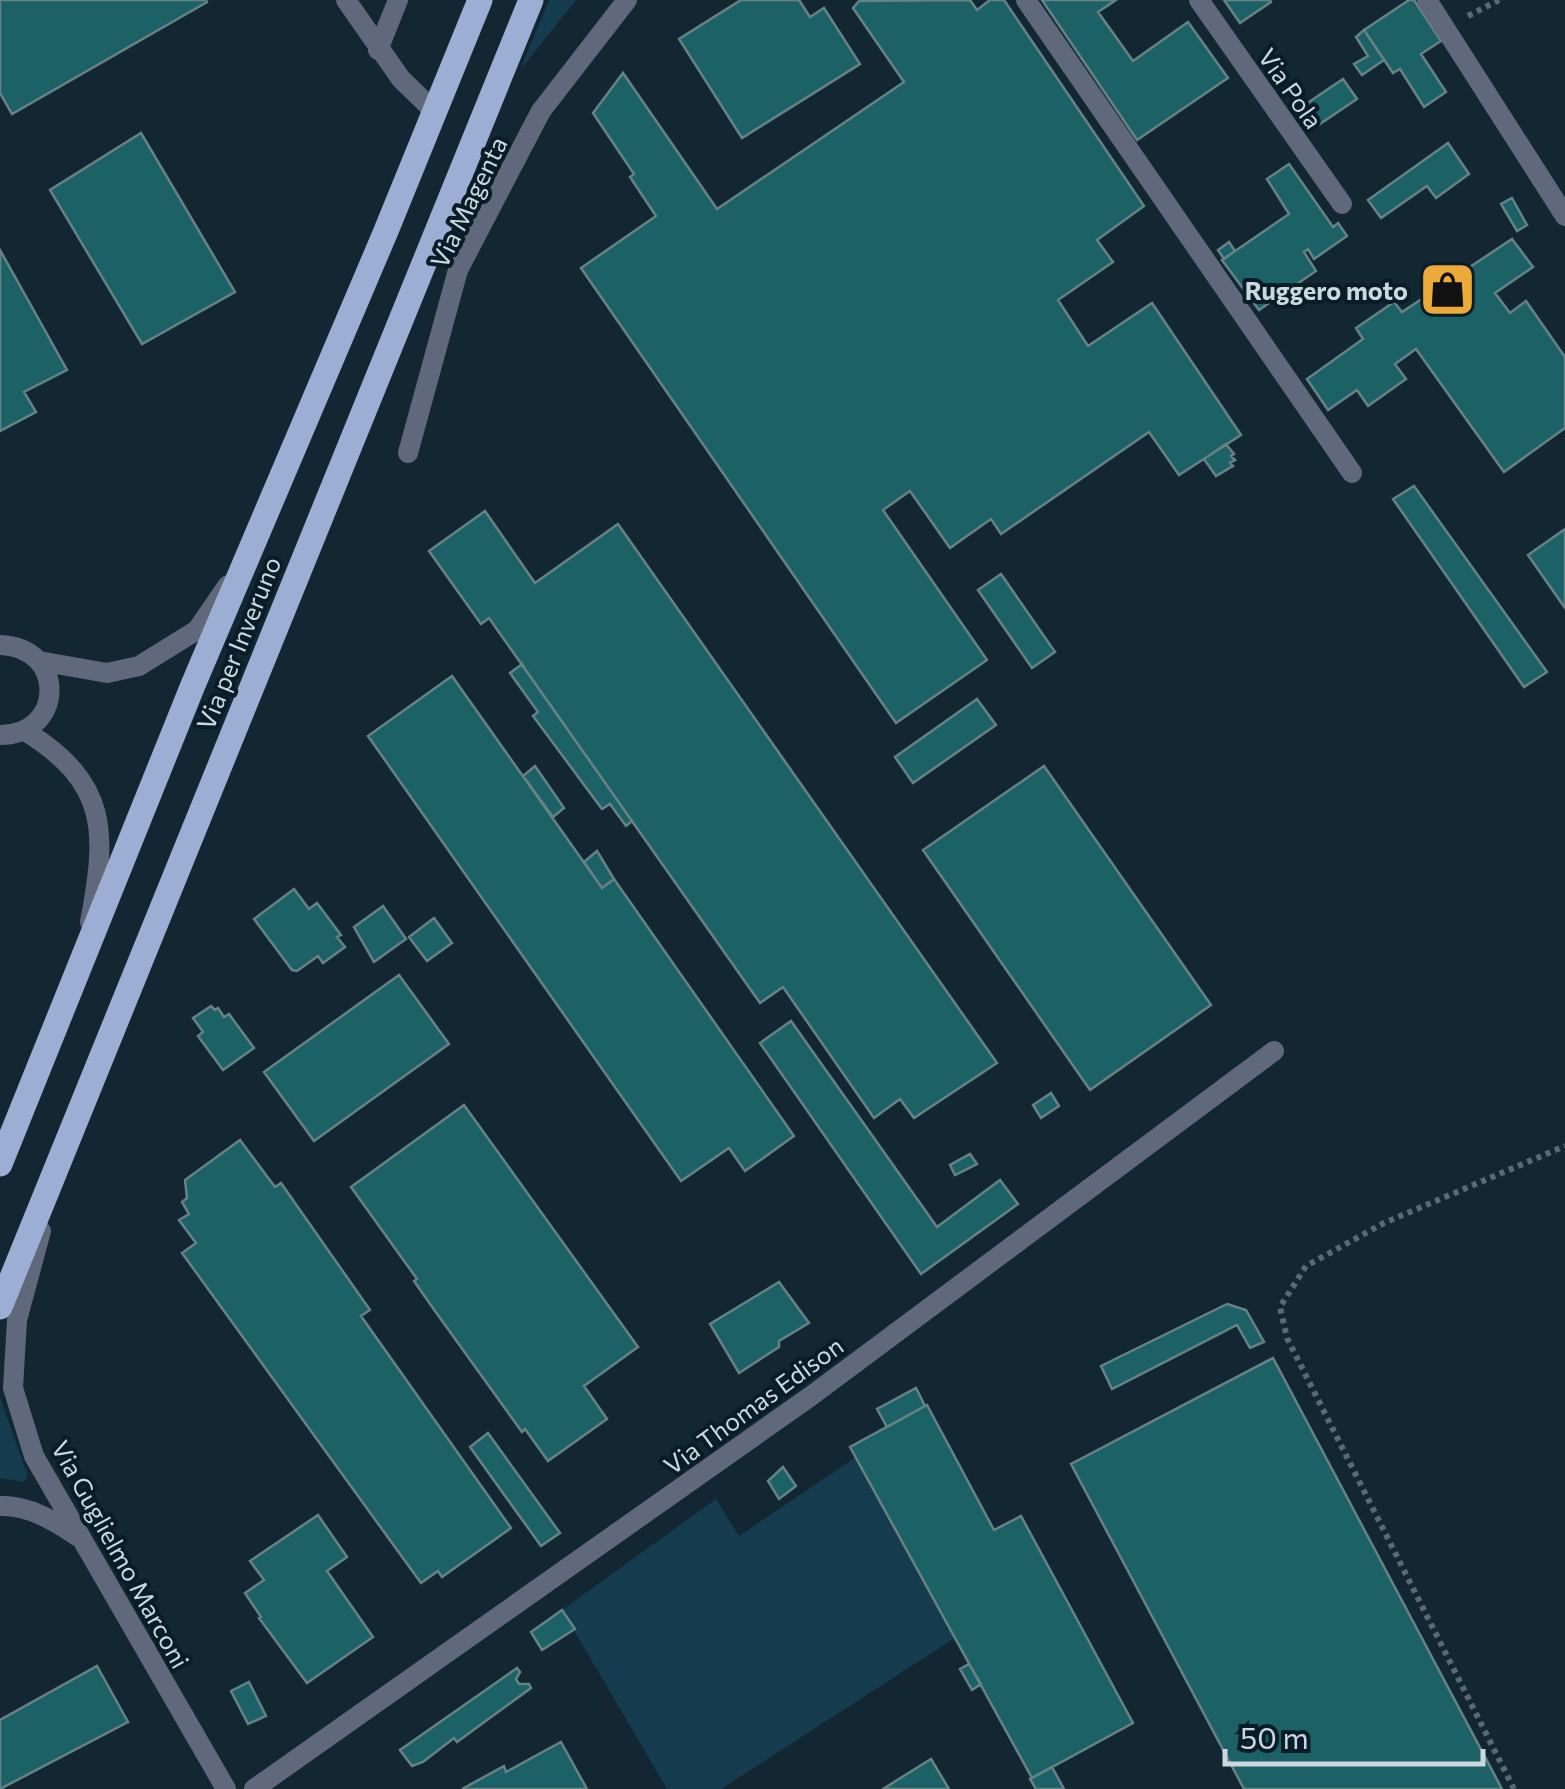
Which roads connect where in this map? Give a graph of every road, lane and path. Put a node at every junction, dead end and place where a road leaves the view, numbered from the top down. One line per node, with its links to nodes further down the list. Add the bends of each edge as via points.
1 (346, 0): 9 (street)
2 (398, 0): 9 (street)
3 (480, 0): 10 (main road, Via per Inveruno)
4 (531, 0): 23 (main road, Via per Inveruno)
5 (627, 0): 13 (street, Via Magenta, via 542,111 458,270)
6 (1026, 0): 14 (street)
7 (1199, 0): 11 (street, Via Pola)
8 (1426, 0): 12 (street)
9 (378, 50): 10 (street)
10 (434, 110): 15 (main road, Via per Inveruno)
11 (1342, 204)
12 (1565, 216)
13 (408, 453)
14 (1352, 473)
15 (248, 554): 17 (street, via 197,630 139,666 107,673); 20 (main road, Via per Inveruno)
16 (0, 645): 17 (street)
17 (40, 661): 18 (street, via 49,699)
18 (24, 731): 19 (street); 20 (street, via 82,778 97,810 100,870)
19 (0, 735)
20 (80, 970): 24 (main road, Via per Inveruno)
21 (1274, 1050): 29 (street, Via Thomas Edison, via 811,1396)
22 (1565, 1146): 30 (path, via 1384,1223 1306,1266 1280,1306 1286,1338)
23 (62, 1157): 25 (main road, Via per Inveruno); 27 (street, Via Guglielmo Marconi, via 17,1320 13,1388 34,1456)
24 (0, 1164)
25 (0, 1308)
26 (0, 1506): 27 (street, via 46,1516)
27 (79, 1538): 28 (street, Via Guglielmo Marconi)
28 (226, 1789)
29 (254, 1789)
30 (1514, 1789)

